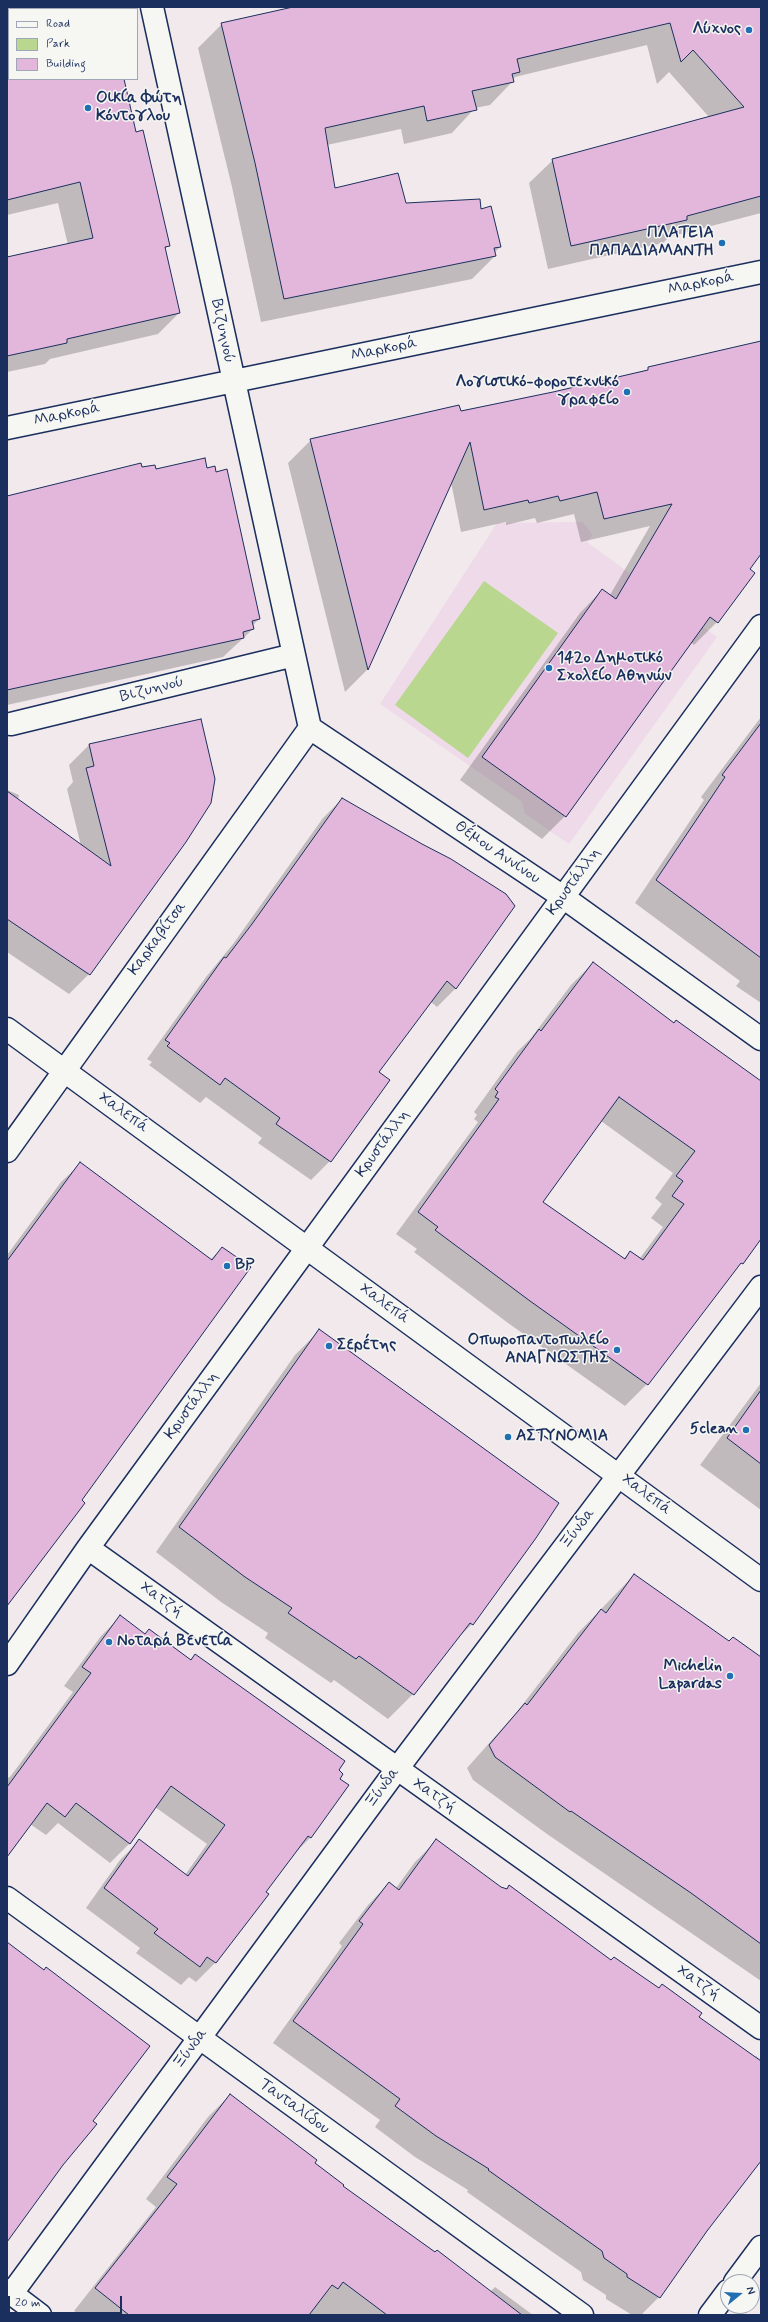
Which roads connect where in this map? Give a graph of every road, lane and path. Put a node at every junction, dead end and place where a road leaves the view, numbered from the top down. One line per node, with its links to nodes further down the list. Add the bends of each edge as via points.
1 (152, 7): 3 (street, Βιζυηνού)
2 (761, 272): 3 (street, Μαρκορά)
3 (233, 381): 4 (street, Μαρκορά); 6 (street, Βιζυηνού)
4 (7, 428)
5 (761, 626): 9 (street, Κρυστάλλη)
6 (294, 655): 7 (street, Βιζυηνού); 8 (street, Βιζυηνού)
7 (11, 724)
8 (310, 728): 9 (street, Θέμου Αννίνου); 12 (street, Καρκαβίτσα)
9 (563, 897): 11 (street, Θέμου Αννίνου); 14 (street, Κρυστάλλη)
10 (7, 1029): 12 (street, Χαλεπά)
11 (761, 1039)
12 (64, 1071): 13 (street, Καρκαβίτσα); 14 (street, Χαλεπά)
13 (7, 1151)
14 (307, 1248): 16 (street, Χαλεπά); 17 (street, Κρυστάλλη)
15 (761, 1287): 16 (street, Ξύνδα)
16 (618, 1475): 18 (street, Χαλεπά); 20 (street, Ξύνδα)
17 (88, 1548): 19 (street, Κρυστάλλη); 20 (street, Χατζή)
18 (761, 1580)
19 (7, 1664)
20 (396, 1770): 22 (street, Χατζή); 23 (street, Ξύνδα)
21 (7, 1898): 23 (street, Τανταλίδου)
22 (761, 2028)
23 (199, 2038): 26 (street, Ξύνδα); 29 (street, Τανταλίδου)
24 (761, 2248): 25 (street)
25 (741, 2274)
26 (9, 2291): 28 (street)
27 (720, 2302): 30 (street)
28 (40, 2315)
29 (582, 2315)
30 (710, 2315)

